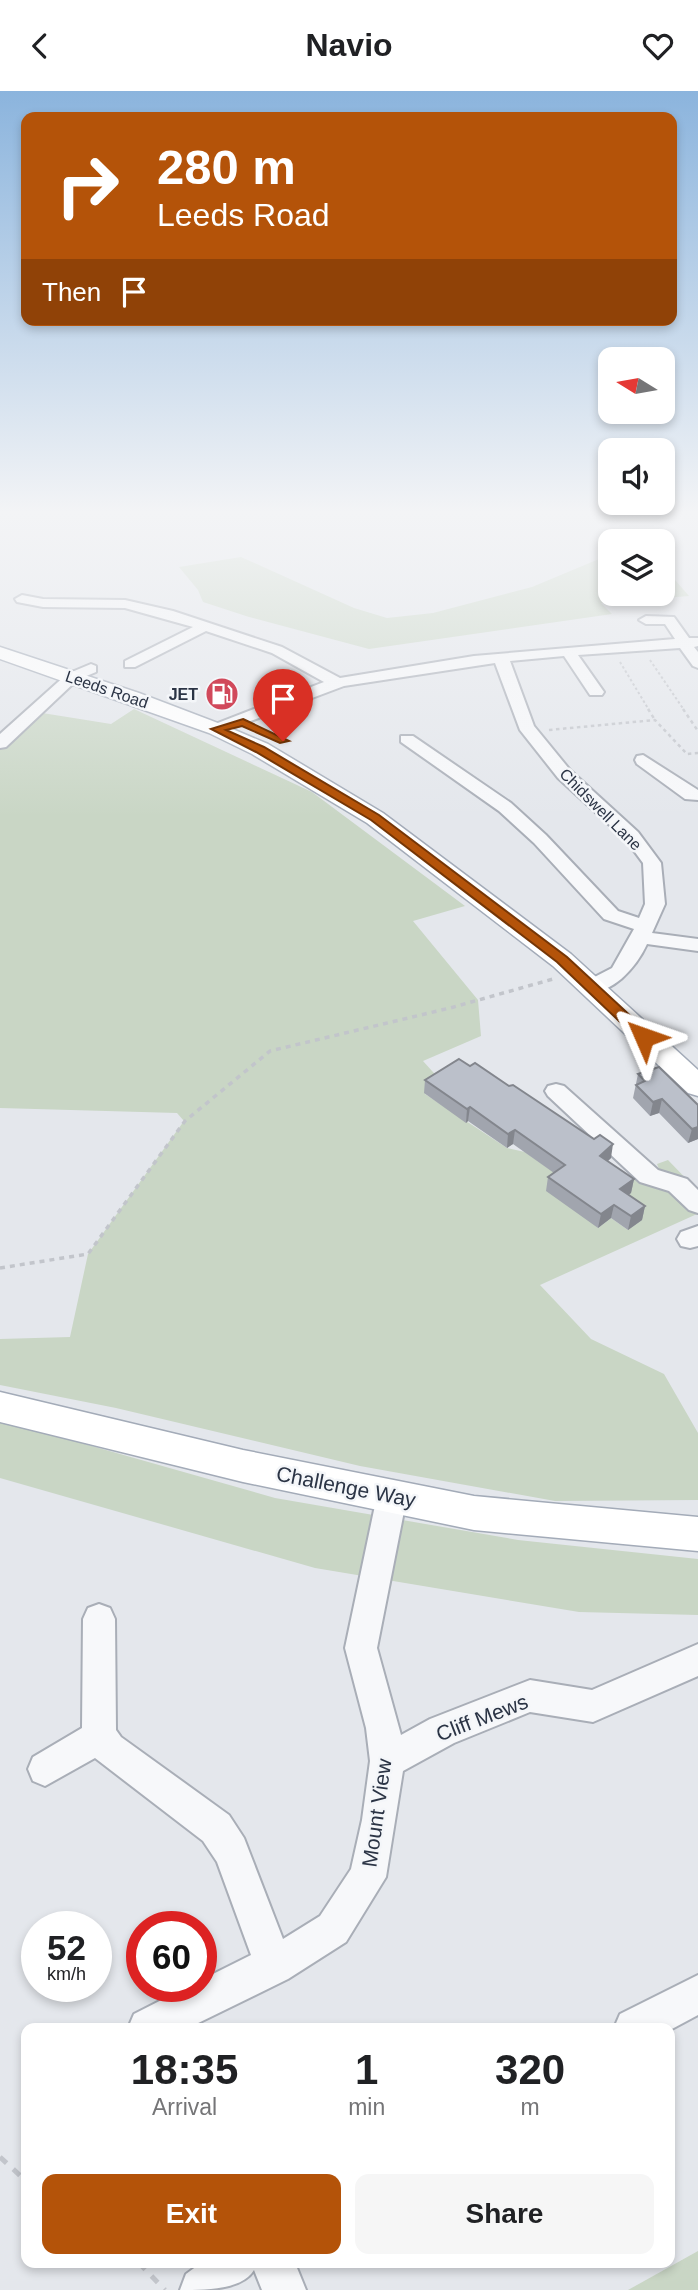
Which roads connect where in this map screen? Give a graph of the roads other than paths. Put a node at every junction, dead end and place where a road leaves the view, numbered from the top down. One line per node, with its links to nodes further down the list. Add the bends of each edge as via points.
1 (152, 612): 3 (street)
2 (646, 620): 5 (street, via 672,617 680,635)
3 (206, 627): 10 (street); 12 (street, via 278,650)
4 (0, 643): 11 (main road, Leeds Road)
5 (690, 643): 7 (street); 9 (street)
6 (0, 653): 11 (main road, Leeds Road)
7 (569, 653): 8 (street); 13 (street)
8 (502, 660): 12 (street, via 437,665); 22 (street, Chidswell Lane, via 530,732 564,774 632,836 652,863 655,904)
9 (698, 663)
10 (130, 664)
11 (81, 673): 14 (main road, Leeds Road); 15 (main road, Leeds Road); 17 (street)
12 (338, 683): 14 (street)
13 (596, 692)
14 (243, 722): 15 (street); 18 (main road, Leeds Road)
15 (216, 729): 24 (main road, Leeds Road, via 260,749 375,818)
16 (407, 739): 22 (street, via 505,807 611,915)
17 (0, 743)
18 (291, 745)
19 (314, 757): 24 (main road, Leeds Road, via 411,821 468,866)
20 (643, 760): 21 (street, via 691,795)
21 (698, 795)
22 (643, 931): 23 (street); 24 (street, Chidswell Lane, via 619,972)
23 (698, 945)
24 (576, 973): 25 (main road, Leeds Road)
25 (698, 1086)
26 (556, 1091): 27 (street, via 649,1176 678,1185)
27 (698, 1204)
28 (0, 1407): 29 (main road, Challenge Way, via 243,1466)
29 (392, 1496): 30 (main road, Challenge Way, via 474,1513); 34 (street, Mount View, via 361,1648 383,1728)
30 (698, 1534)
31 (99, 1619): 33 (street)
32 (698, 1660): 34 (street, Cliff Mews, via 593,1706 530,1696 442,1731)
33 (100, 1736): 35 (street); 36 (street, via 109,1749 216,1828 231,1851)
34 (387, 1761): 36 (street, Mount View, via 368,1877 333,1929)
35 (45, 1769)
36 (274, 1965): 38 (street, Mount View)
37 (698, 1994): 39 (street)
38 (158, 2023)
39 (643, 2023)
40 (229, 2268): 42 (street)
41 (275, 2268): 43 (street)
42 (202, 2290)
43 (284, 2290)

